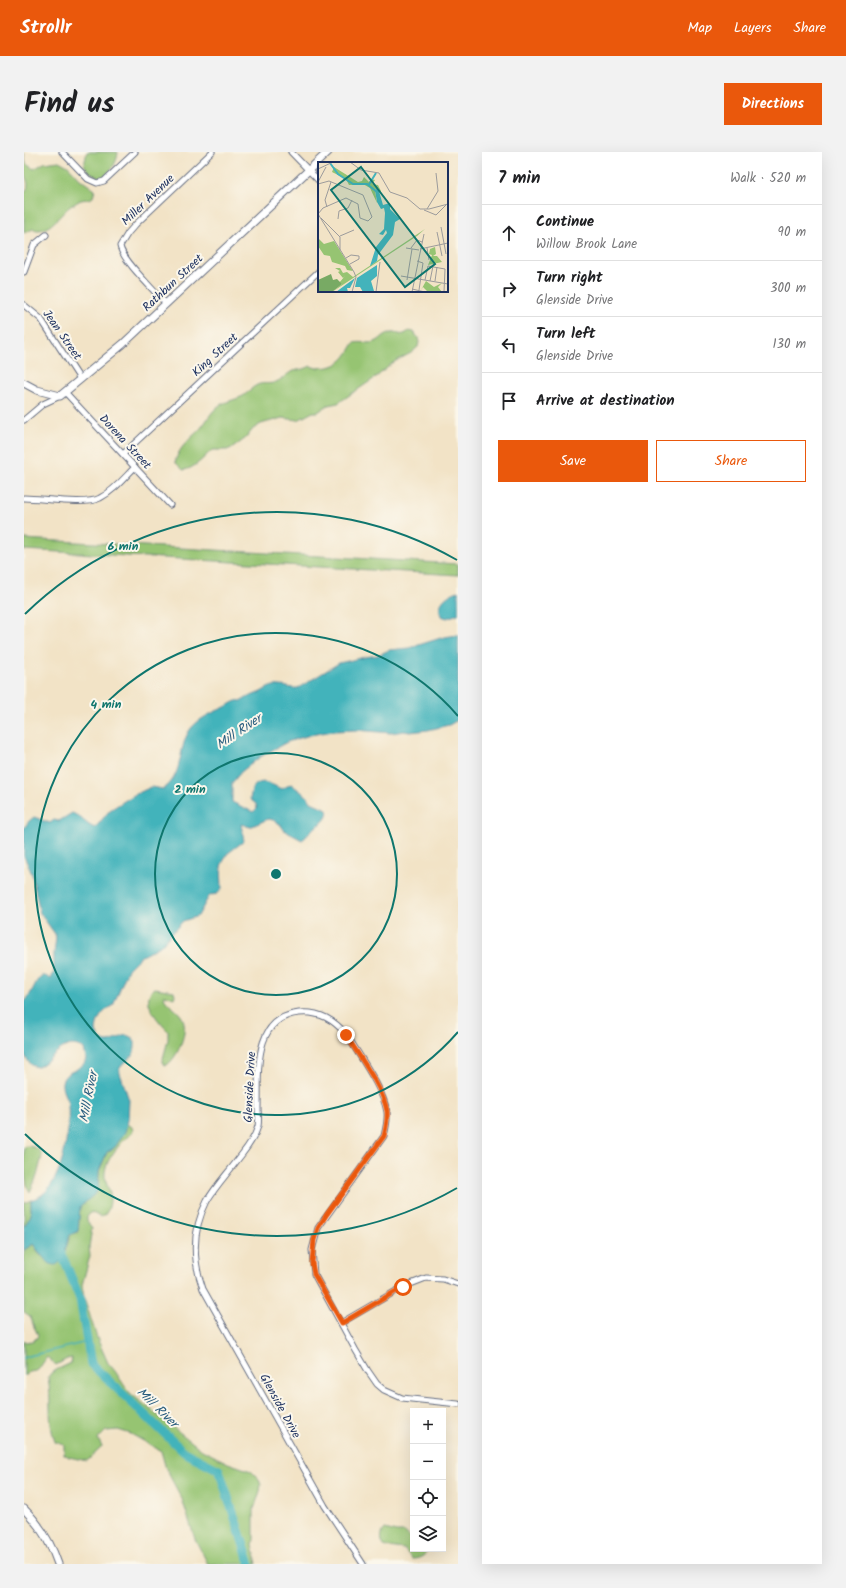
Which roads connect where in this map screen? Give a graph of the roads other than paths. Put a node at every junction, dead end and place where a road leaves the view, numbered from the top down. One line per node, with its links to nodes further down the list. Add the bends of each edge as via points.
1 (62, 152): 2 (street, via 95,183 104,181)
2 (135, 152)
3 (212, 152): 11 (street, Miller Avenue, via 136,224 120,246 123,254)
4 (291, 152): 6 (street)
5 (328, 152): 6 (street, Rathbun Street)
6 (308, 170): 7 (street); 11 (street, Rathbun Street)
7 (318, 180)
8 (46, 236): 9 (street, via 34,245)
9 (24, 272)
10 (318, 272): 17 (street, King Street)
11 (166, 304): 13 (street, Rathbun Street)
12 (24, 305): 13 (street, Jean Street, via 41,319)
13 (80, 379): 15 (street, Rathbun Street)
14 (24, 383): 15 (street, via 37,390)
15 (63, 394): 16 (street, Rathbun Street, via 44,404); 17 (street, Dorena Street)
16 (24, 420)
17 (123, 454): 18 (street, Dorena Street)
18 (135, 467): 19 (street, via 106,495 94,501); 20 (street, Dorena Street)
19 (24, 498)
20 (170, 505)
21 (458, 1284): 22 (street, via 443,1278 426,1278 403,1287)
22 (342, 1323): 23 (street, Glenside Drive, via 368,1371 384,1390 402,1398); 26 (street, Glenside Drive, via 314,1274 314,1240 327,1214 384,1136 387,1112 378,1088 340,1027 333,1020 316,1014 290,1014 269,1029 263,1041 259,1059 258,1127 251,1143 208,1200 197,1231 197,1273 203,1289 325,1506)
23 (458, 1404)
24 (24, 1509): 25 (street, via 46,1536)
25 (58, 1564)
26 (363, 1564)

